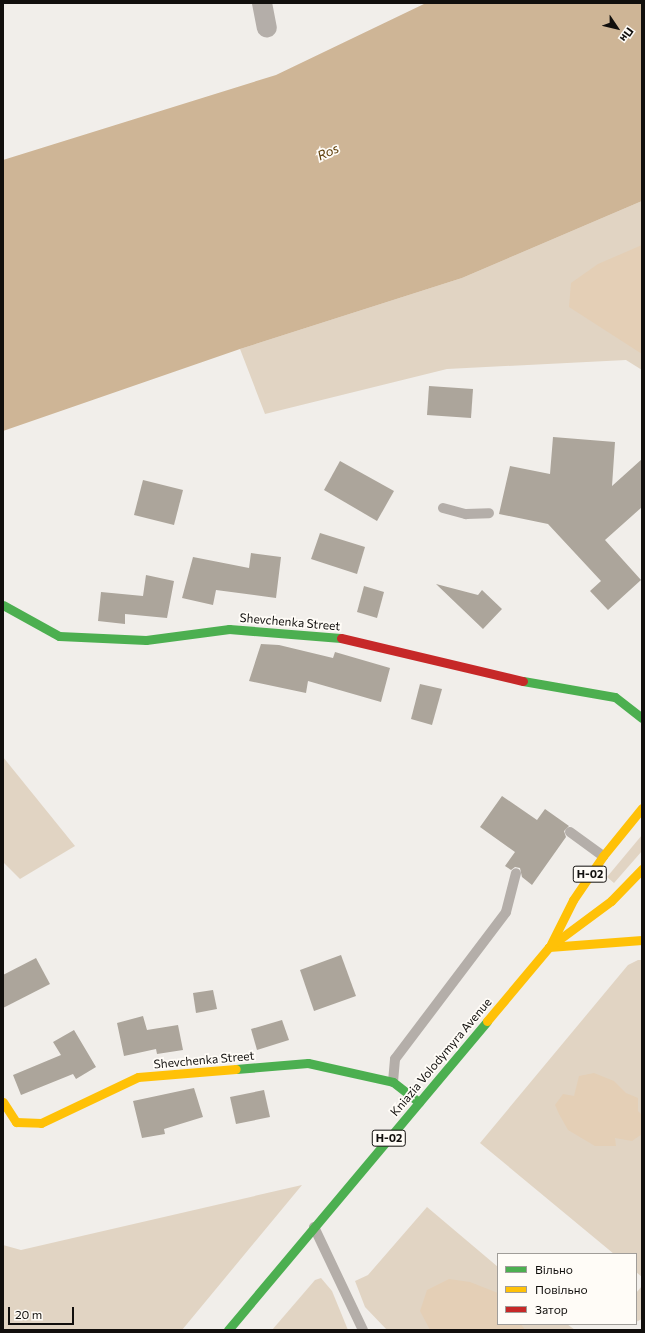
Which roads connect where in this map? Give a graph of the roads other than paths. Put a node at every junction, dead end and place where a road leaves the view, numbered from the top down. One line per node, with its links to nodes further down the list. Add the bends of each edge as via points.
1 (262, 3): 2 (street)
2 (268, 28)
3 (443, 508): 4 (lane, via 466,514)
4 (489, 513)
5 (3, 605): 6 (street, Shevchenka Street, via 59,636 146,640 229,628 335,637 515,679 615,697)
6 (642, 718)
7 (642, 808): 9 (street, Kniazia Volodymyra Avenue / Н-02)
8 (570, 832): 9 (lane)
9 (603, 856): 13 (street, Kniazia Volodymyra Avenue / Н-02, via 573,900)
10 (642, 868): 13 (street, Kniazia Volodymyra Avenue / Н-02, via 611,901)
11 (516, 873): 14 (lane, via 506,912 395,1059)
12 (642, 940): 13 (street)
13 (549, 947): 16 (street, Kniazia Volodymyra Avenue / Н-02)
14 (393, 1082): 15 (street, Shevchenka Street, via 308,1063 138,1077 41,1123 16,1122); 16 (street, Shevchenka Street)
15 (3, 1102)
16 (419, 1102): 17 (street, Kniazia Volodymyra Avenue / Н-02)
17 (314, 1227): 18 (street, Kniazia Volodymyra Avenue / Н-02); 19 (lane)
18 (228, 1330)
19 (363, 1330)

